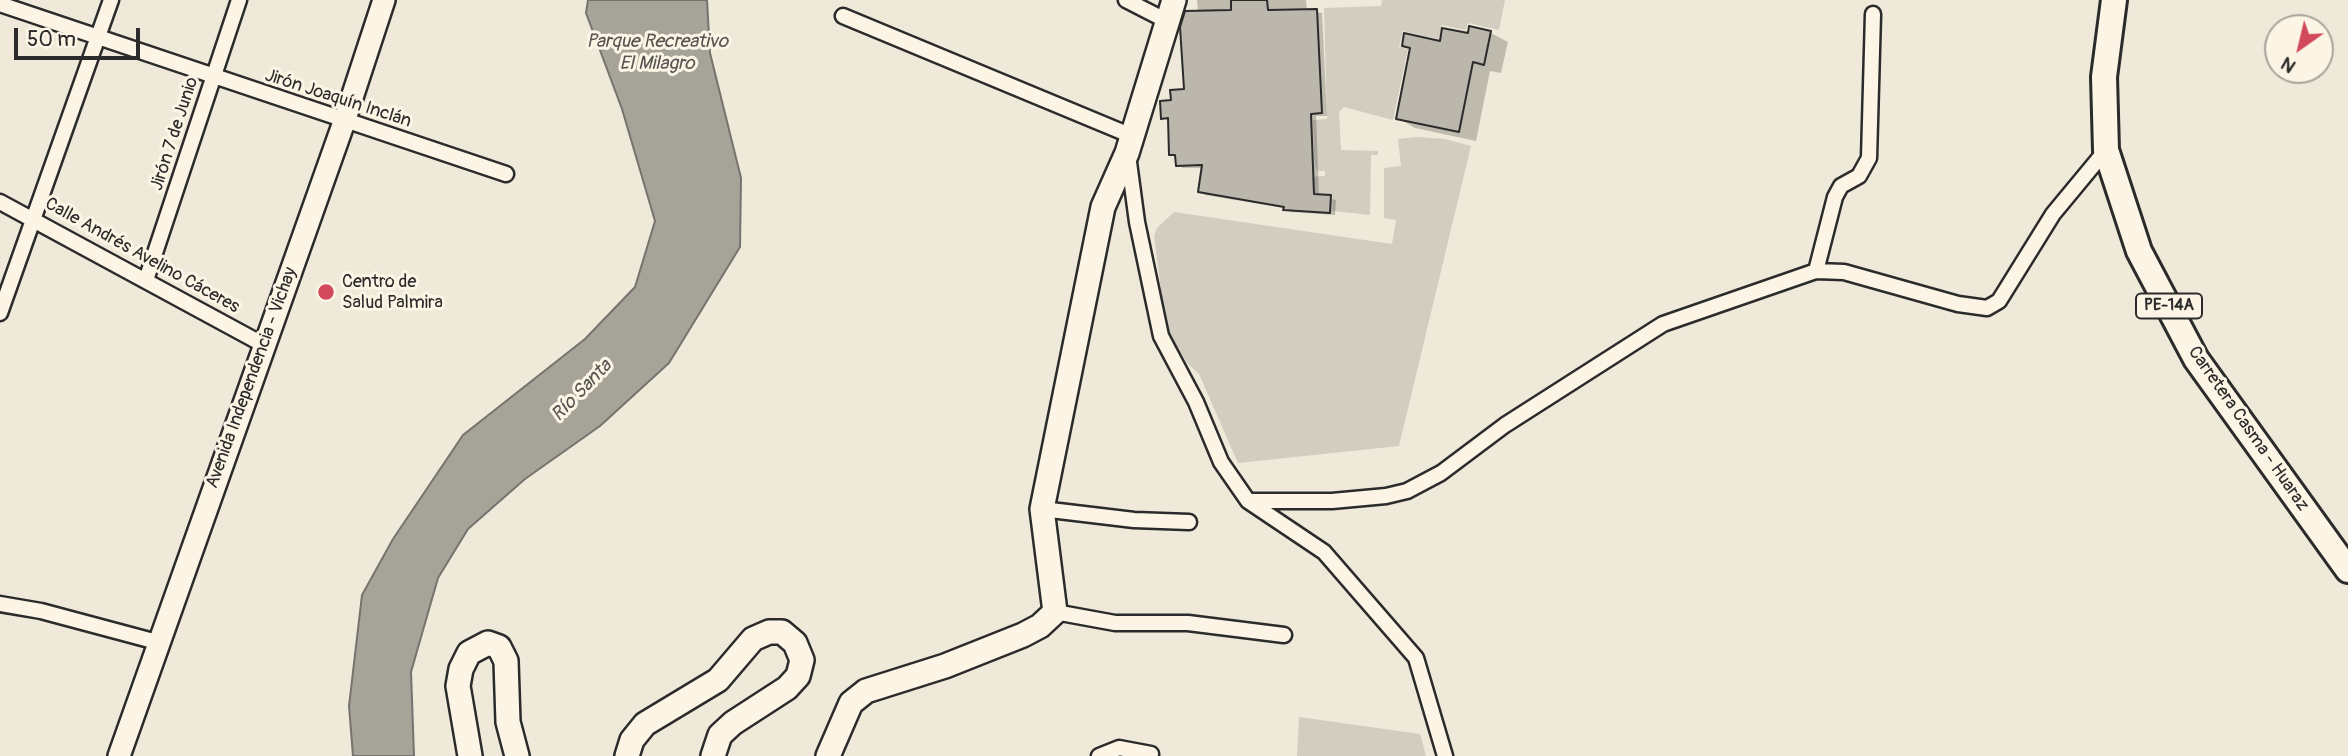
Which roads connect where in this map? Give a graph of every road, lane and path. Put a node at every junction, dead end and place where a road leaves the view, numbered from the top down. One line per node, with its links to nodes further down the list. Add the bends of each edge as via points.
1 (111, 0): 10 (street)
2 (240, 0): 11 (street, Jirón 7 de Junio)
3 (384, 0): 12 (main road, Avenida Independencia - Vichay)
4 (1126, 0): 7 (street)
5 (2114, 0): 14 (highway, Carretera Casma - Huaraz / PE-14A, via 2104,77)
6 (0, 4): 10 (street, Jirón Joaquín Inclán)
7 (1170, 11): 13 (main road)
8 (1873, 14): 18 (street, via 1869,158 1859,176 1841,186 1835,197)
9 (843, 16): 13 (street)
10 (99, 38): 11 (street, Jirón Joaquín Inclán); 17 (street)
11 (214, 78): 12 (street, Jirón Joaquín Inclán); 19 (street, Jirón 7 de Junio)
12 (344, 122): 15 (street, Jirón Joaquín Inclán); 21 (main road, Avenida Independencia - Vichay)
13 (1130, 145): 22 (street, via 1137,222 1161,336 1221,462); 23 (main road, via 1103,207)
14 (2106, 150): 18 (street, via 2053,214 1999,301 1987,308 1844,272); 25 (highway, Carretera Casma - Huaraz / PE-14A, via 2140,251 2196,359)
15 (506, 174)
16 (0, 202): 17 (street, Calle Andrés Avelino Cáceres)
17 (35, 220): 19 (street, Calle Andrés Avelino Cáceres); 20 (street)
18 (1816, 271): 22 (street, via 1663,324 1505,425 1441,473 1407,491 1332,501)
19 (146, 280): 21 (street, Calle Andrés Avelino Cáceres)
20 (0, 313)
21 (264, 345): 29 (main road, Avenida Independencia - Vichay)
22 (1248, 501): 38 (street, via 1324,552 1416,658)
23 (1042, 509): 24 (street); 27 (main road)
24 (1189, 522)
25 (2348, 570)
26 (0, 604): 29 (street)
27 (1055, 612): 28 (street, via 1115,623 1188,623); 36 (main road, via 1023,635 866,691 851,703)
28 (1284, 635)
29 (157, 642): 31 (main road, Avenida Independencia - Vichay)
30 (1151, 754): 37 (street, via 1119,748)
31 (119, 756)
32 (470, 756): 33 (main road, via 458,686 469,653 488,643 499,647 506,660 508,722)
33 (517, 756)
34 (627, 756): 35 (main road, via 645,724 718,680 753,639 782,632 795,643 802,660 798,676 788,688 720,735)
35 (713, 756)
36 (828, 756)
37 (1099, 756)
38 (1445, 756)

